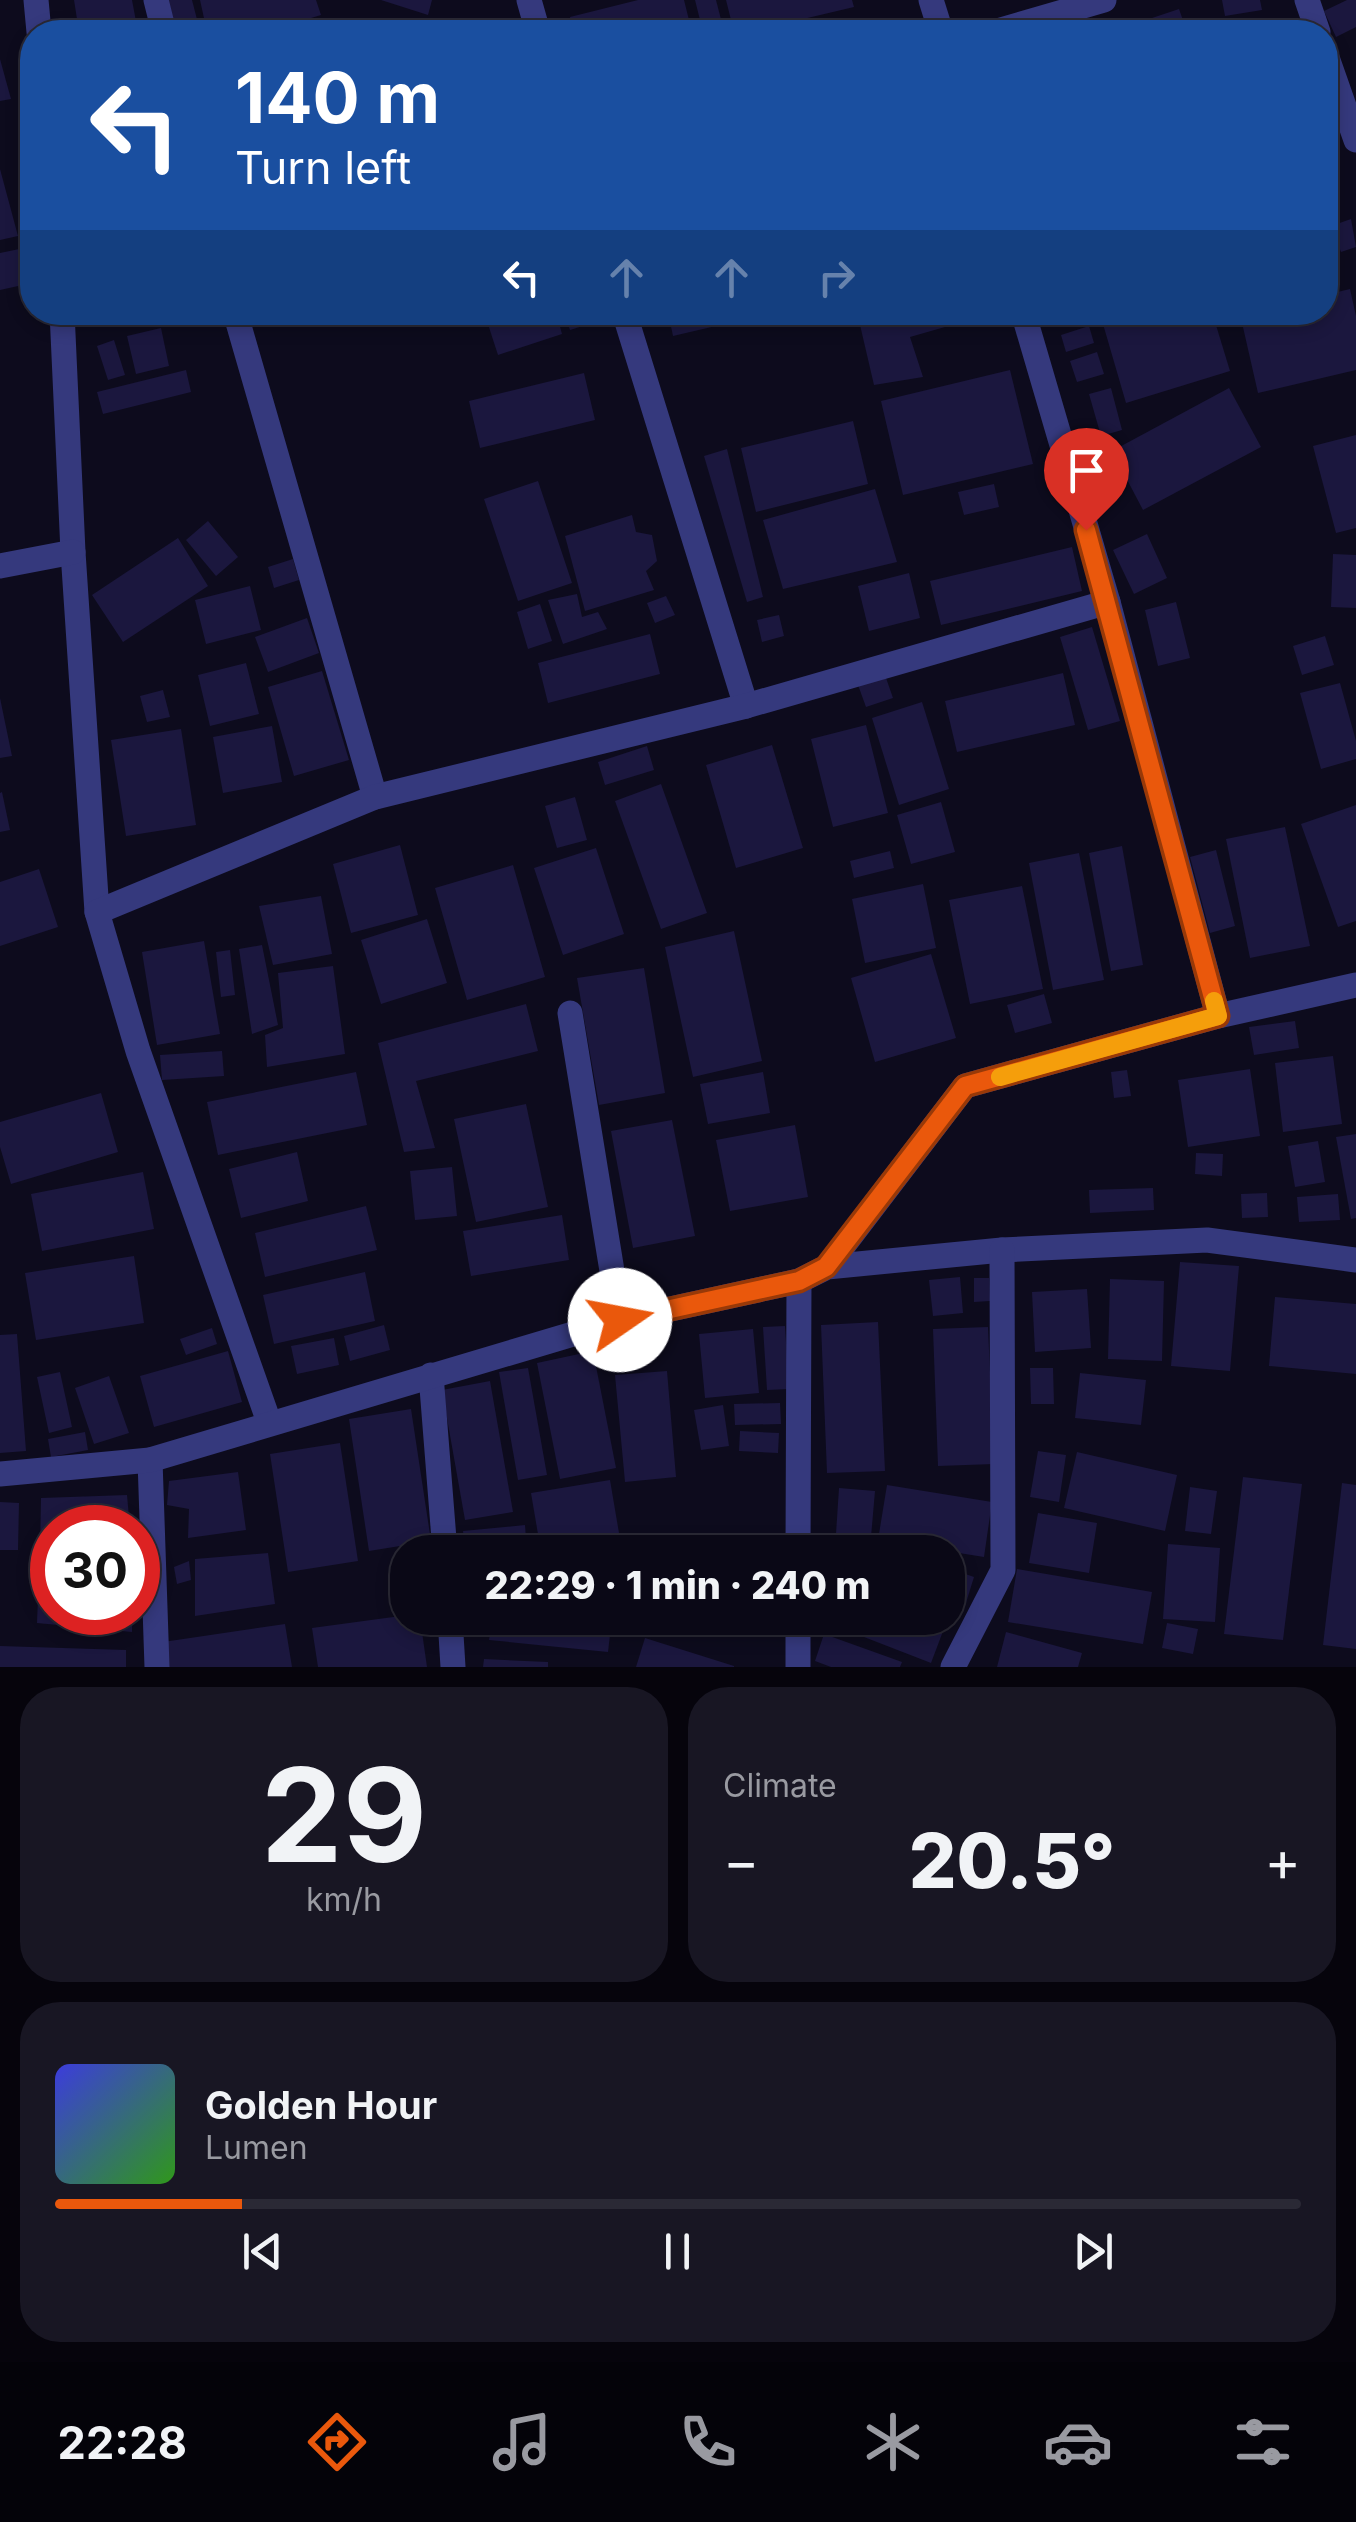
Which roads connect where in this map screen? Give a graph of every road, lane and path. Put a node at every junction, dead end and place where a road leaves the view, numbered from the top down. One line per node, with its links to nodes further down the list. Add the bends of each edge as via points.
1 (1104, 0): 2 (street)
2 (1035, 20)
3 (1338, 89): 4 (street)
4 (1356, 140)
5 (63, 325): 9 (street)
6 (239, 325): 13 (street)
7 (628, 325): 12 (street)
8 (1027, 325): 11 (street)
9 (73, 552): 10 (street); 14 (street)
10 (0, 566)
11 (1108, 602): 12 (street); 17 (street)
12 (746, 706): 13 (street)
13 (374, 797): 14 (street)
14 (97, 912): 24 (street, via 138,1052)
15 (1356, 985): 17 (street)
16 (570, 1012): 22 (street)
17 (1218, 1016): 20 (street, via 965,1086)
18 (1002, 1250): 19 (street, via 1207,1240); 20 (street); 34 (street, via 1003,1570)
19 (1356, 1260)
20 (826, 1267): 21 (street)
21 (799, 1281): 22 (street); 28 (street)
22 (620, 1320): 23 (street)
23 (431, 1375): 24 (street); 27 (street)
24 (269, 1422): 25 (street)
25 (150, 1460): 26 (street); 31 (street)
26 (0, 1474)
27 (443, 1535)
28 (798, 1535)
29 (451, 1635): 32 (street)
30 (798, 1635): 33 (street)
31 (157, 1667)
32 (453, 1667)
33 (798, 1667)
34 (953, 1667)

